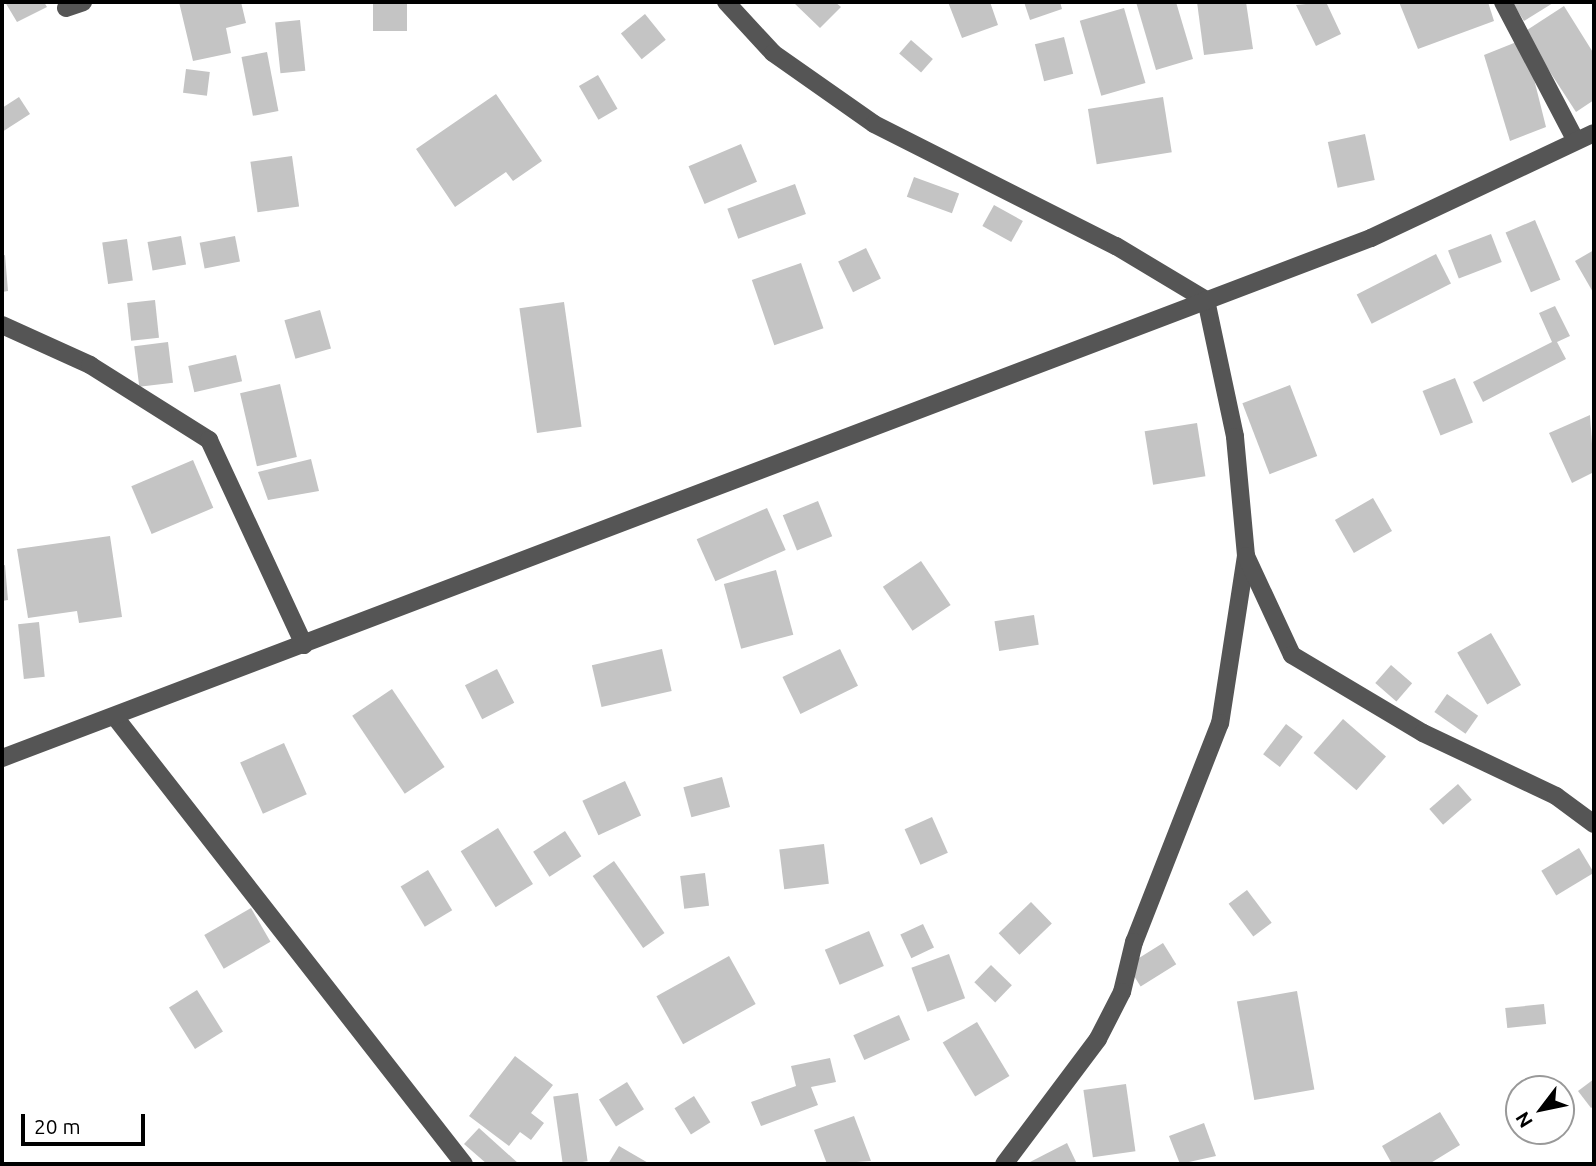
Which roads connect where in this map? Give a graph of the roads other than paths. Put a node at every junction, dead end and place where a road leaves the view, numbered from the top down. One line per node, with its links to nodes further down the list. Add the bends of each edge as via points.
1 (83, 2): 4 (street)
2 (726, 2): 7 (street, via 773,54 874,124 1116,246)
3 (1503, 2): 6 (street)
4 (66, 8)
5 (1594, 133): 6 (street)
6 (1575, 139): 7 (street, via 1371,238)
7 (1206, 300): 9 (street, via 1235,437); 10 (street)
8 (2, 325): 10 (street, via 101,371 209,440 239,493)
9 (1246, 556): 13 (street, via 1292,654 1423,733 1556,796); 15 (street, via 1220,723 1134,942 1122,992 1098,1039)
10 (304, 645): 11 (street)
11 (115, 717): 12 (street); 14 (street)
12 (2, 758)
13 (1594, 824)
14 (464, 1164)
15 (1004, 1164)

